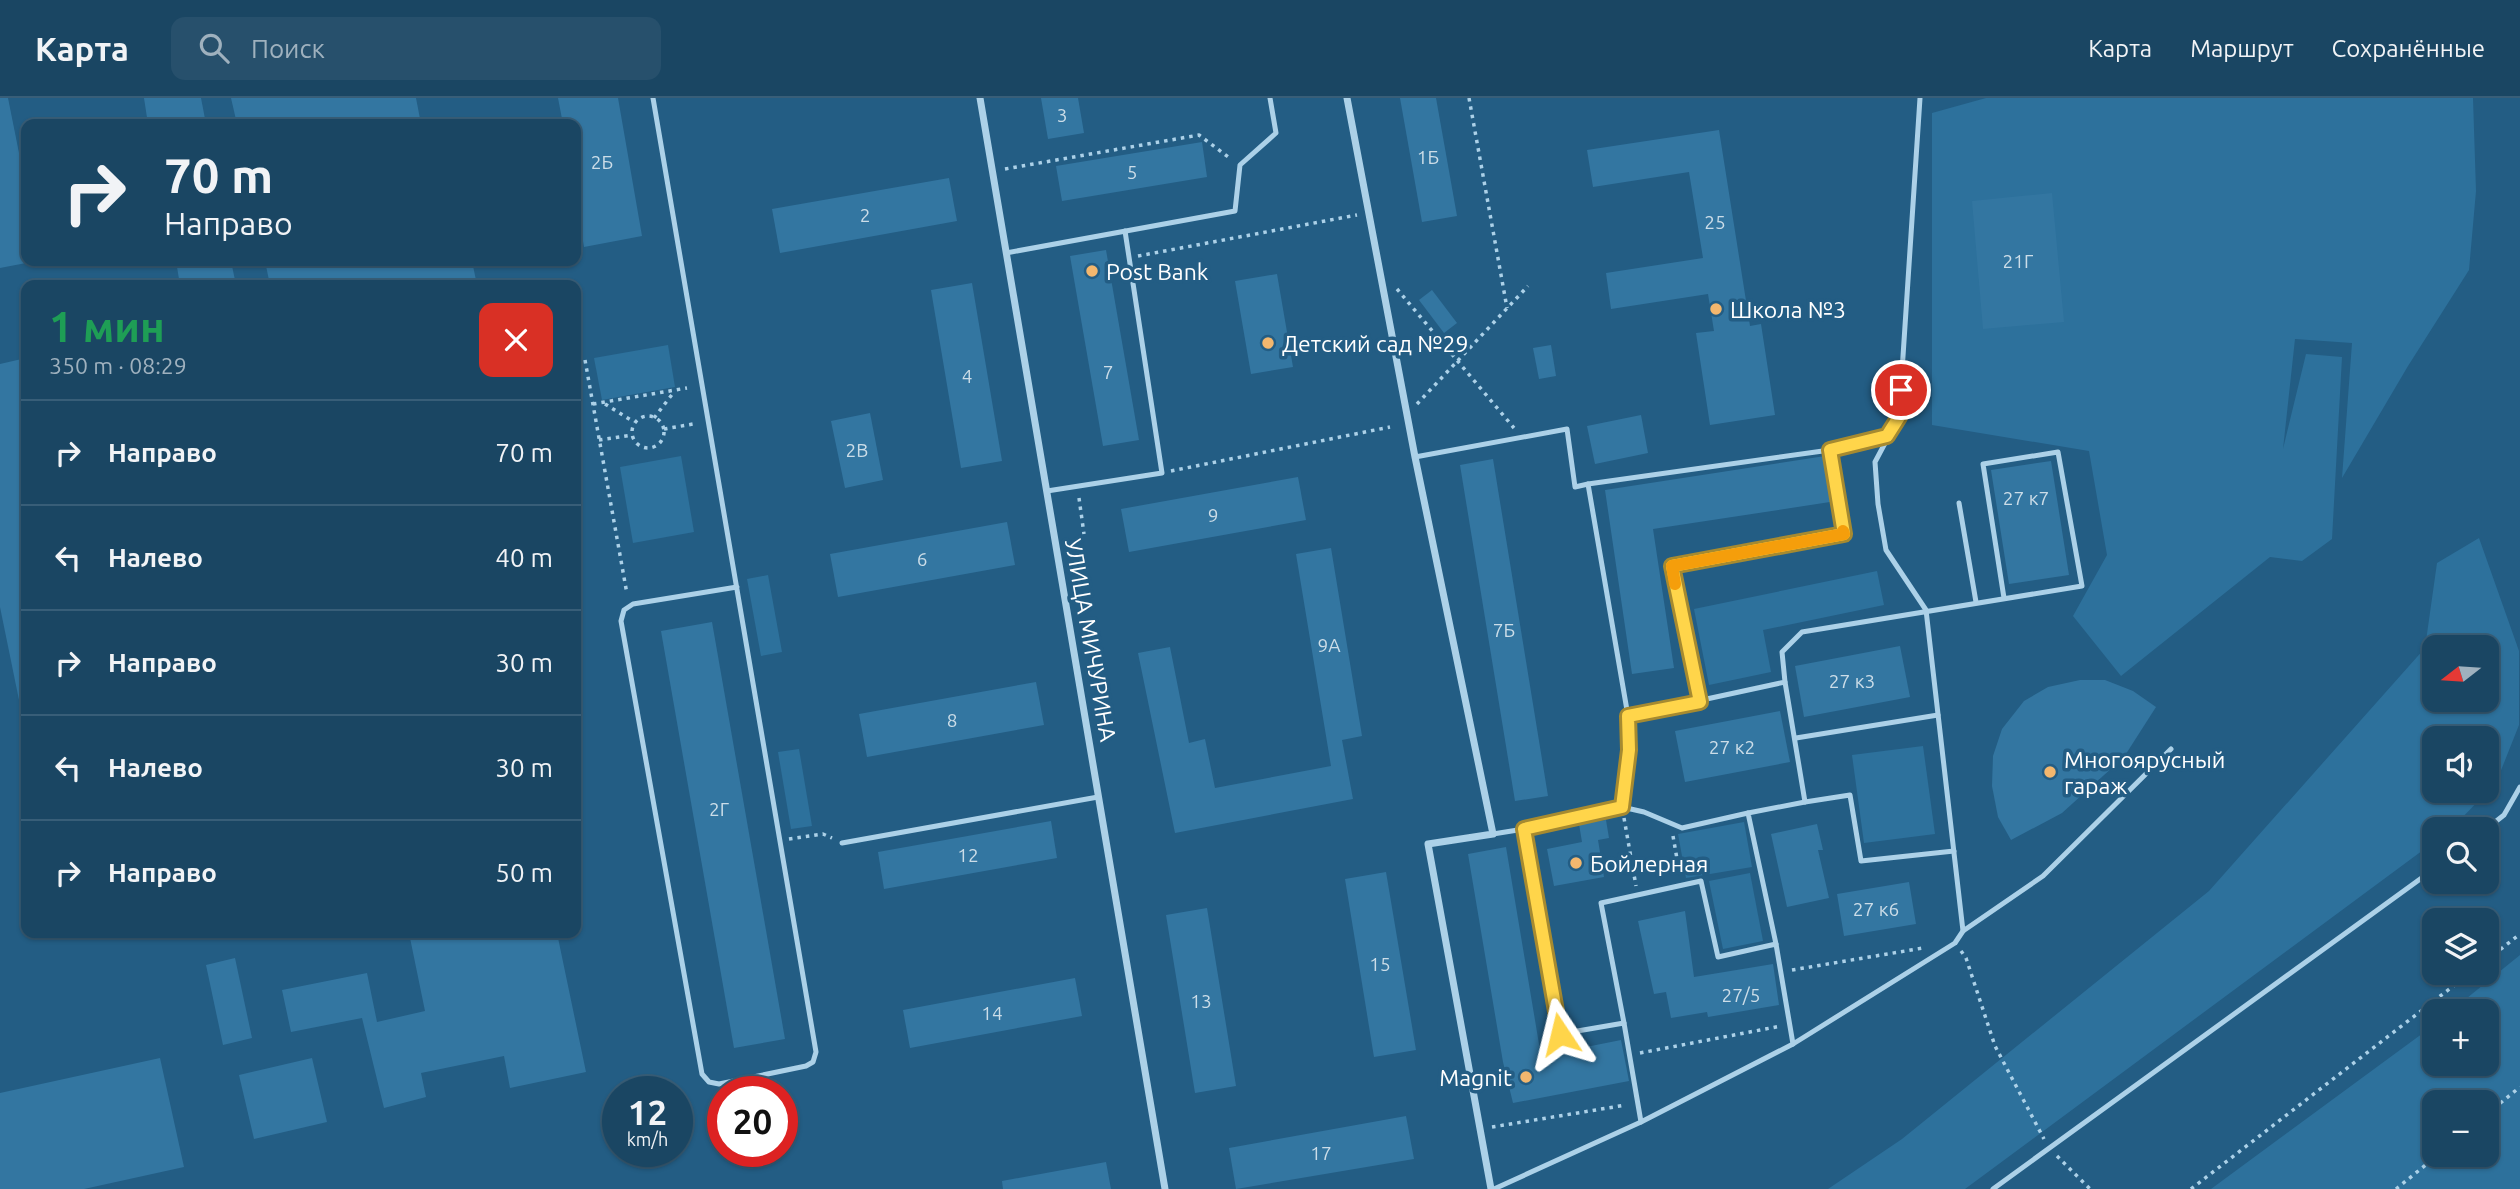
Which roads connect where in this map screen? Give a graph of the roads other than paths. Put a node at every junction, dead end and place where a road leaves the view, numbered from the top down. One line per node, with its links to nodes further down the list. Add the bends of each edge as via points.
1 (653, 98): 14 (lane)
2 (980, 98): 7 (street, УЛИЦА МИЧУРИНА)
3 (1270, 98): 6 (lane, via 1276,132 1240,165 1235,211)
4 (1347, 98): 10 (street)
5 (1920, 98): 8 (lane, via 1899,417)
6 (1125, 231): 7 (lane); 12 (lane, via 1162,473)
7 (1006, 253): 12 (street, УЛИЦА МИЧУРИНА)
8 (1887, 436): 9 (lane); 17 (lane, via 1875,462 1886,550)
9 (1830, 450): 11 (lane); 19 (lane, via 1844,534 1672,566)
10 (1415, 457): 11 (lane, via 1567,429 1575,487); 31 (street)
11 (1588, 484): 21 (lane)
12 (1047, 491): 25 (street, УЛИЦА МИЧУРИНА)
13 (1959, 503): 16 (lane)
14 (737, 587): 14 (lane, via 816,1052 806,1066 719,1084 702,1074 621,621 624,610 633,604)
15 (2004, 598): 15 (lane, via 2082,586 2058,452 1983,464); 16 (lane)
16 (1976, 602): 17 (lane)
17 (1926, 610): 18 (lane, via 1802,632 1782,652); 20 (lane)
18 (1785, 682): 19 (lane); 22 (lane)
19 (1700, 702): 21 (lane)
20 (1938, 715): 22 (lane); 33 (lane)
21 (1628, 716): 27 (lane)
22 (1796, 738): 26 (lane)
23 (2171, 749): 35 (lane, via 2043,876)
24 (2520, 788): 29 (lane)
25 (1098, 797): 32 (lane); 40 (street, УЛИЦА МИЧУРИНА)
26 (1805, 802): 28 (lane); 33 (lane, via 1850,795 1861,861)
27 (1622, 807): 28 (lane, via 1682,828); 30 (lane)
28 (1748, 813): 36 (lane)
29 (2499, 819)
30 (1524, 829): 31 (lane); 37 (lane, via 1560,1034)
31 (1493, 834): 41 (street, via 1428,844)
32 (842, 843)
33 (1954, 850): 35 (lane)
34 (2422, 878): 42 (lane)
35 (1963, 931): 38 (lane, via 1955,943)
36 (1776, 944): 37 (lane, via 1718,957 1701,881 1601,902); 38 (lane)
37 (1623, 1023): 39 (lane)
38 (1793, 1044): 39 (lane)
39 (1641, 1122): 41 (lane)
40 (1165, 1189)
41 (1492, 1189)
42 (1993, 1189)

